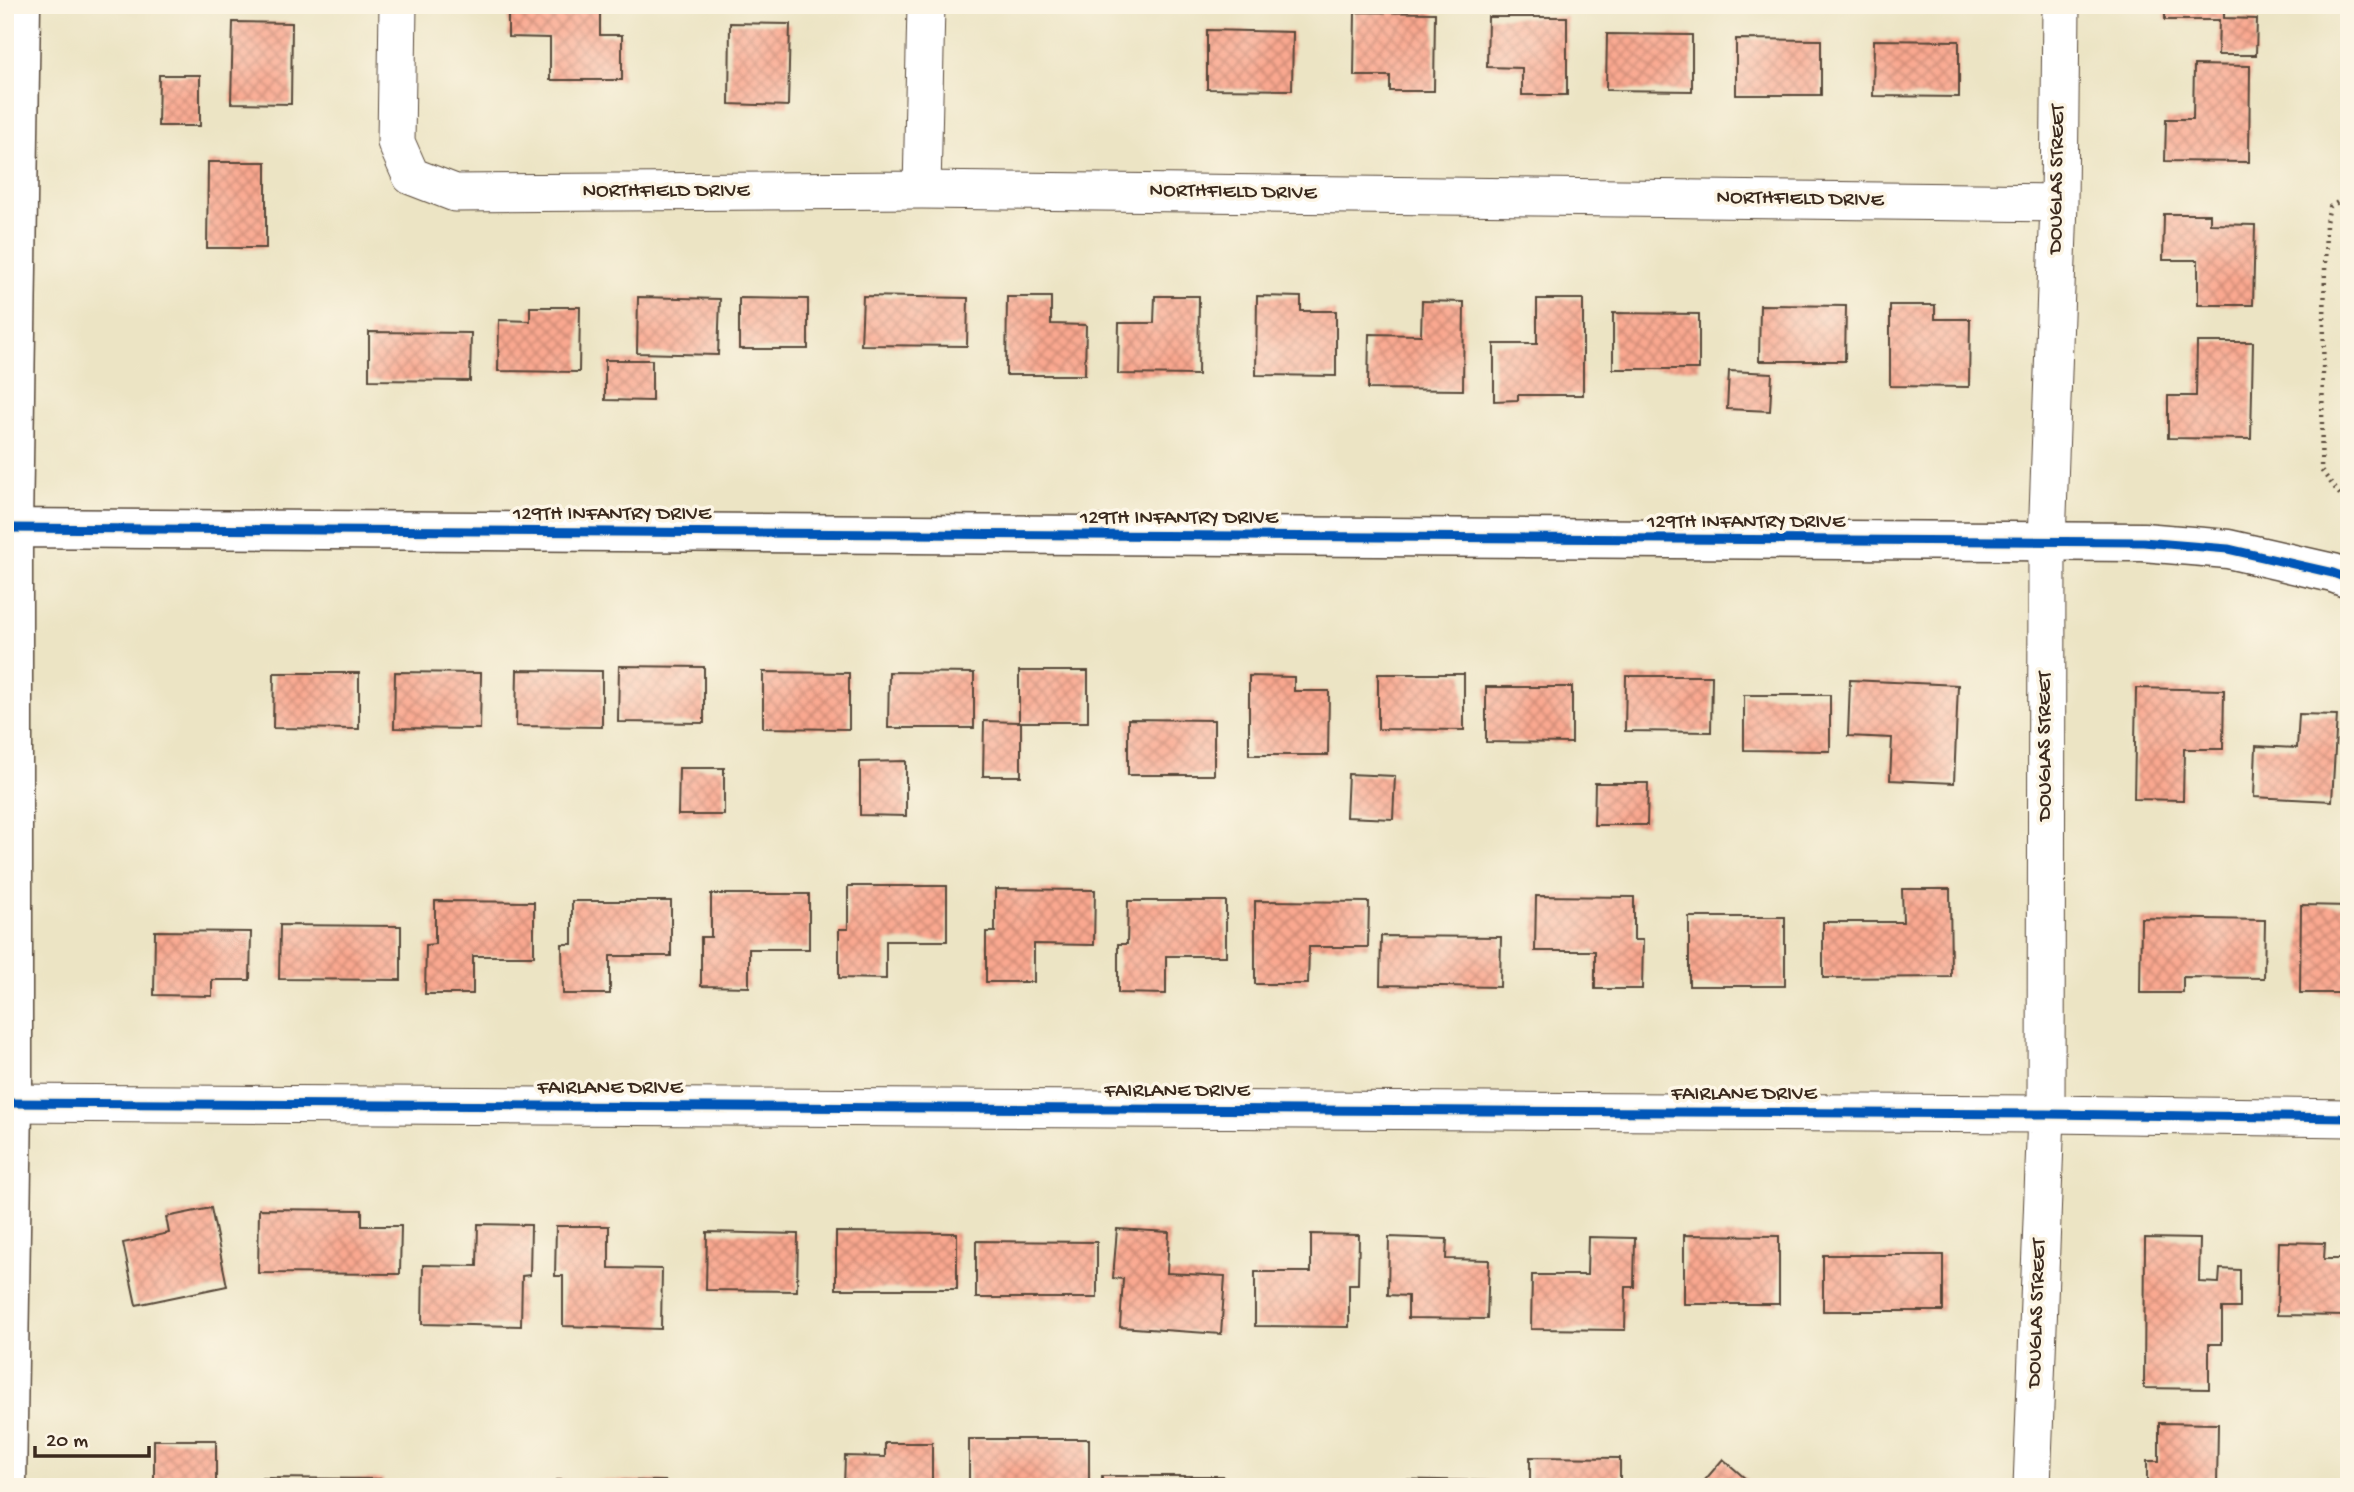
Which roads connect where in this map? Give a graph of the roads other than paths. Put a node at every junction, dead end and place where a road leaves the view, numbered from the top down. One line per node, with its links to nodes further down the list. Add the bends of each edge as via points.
1 (21, 5): 7 (street)
2 (398, 5): 5 (street, NORTHFIELD DRIVE, via 396,142 411,176 455,193)
3 (926, 5): 5 (street)
4 (2062, 5): 6 (street, DOUGLAS STREET)
5 (922, 190): 6 (street, NORTHFIELD DRIVE)
6 (2059, 203): 8 (street, DOUGLAS STREET)
7 (9, 528): 8 (street, 129TH INFANTRY DRIVE); 10 (street)
8 (2047, 542): 9 (street, 129TH INFANTRY DRIVE, via 2143,542 2228,549); 11 (street, DOUGLAS STREET)
9 (2349, 579)
10 (9, 1103): 11 (street, FAIRLANE DRIVE); 13 (street)
11 (2046, 1114): 12 (street, FAIRLANE DRIVE); 14 (street, DOUGLAS STREET)
12 (2349, 1118)
13 (8, 1487)
14 (2032, 1487)

